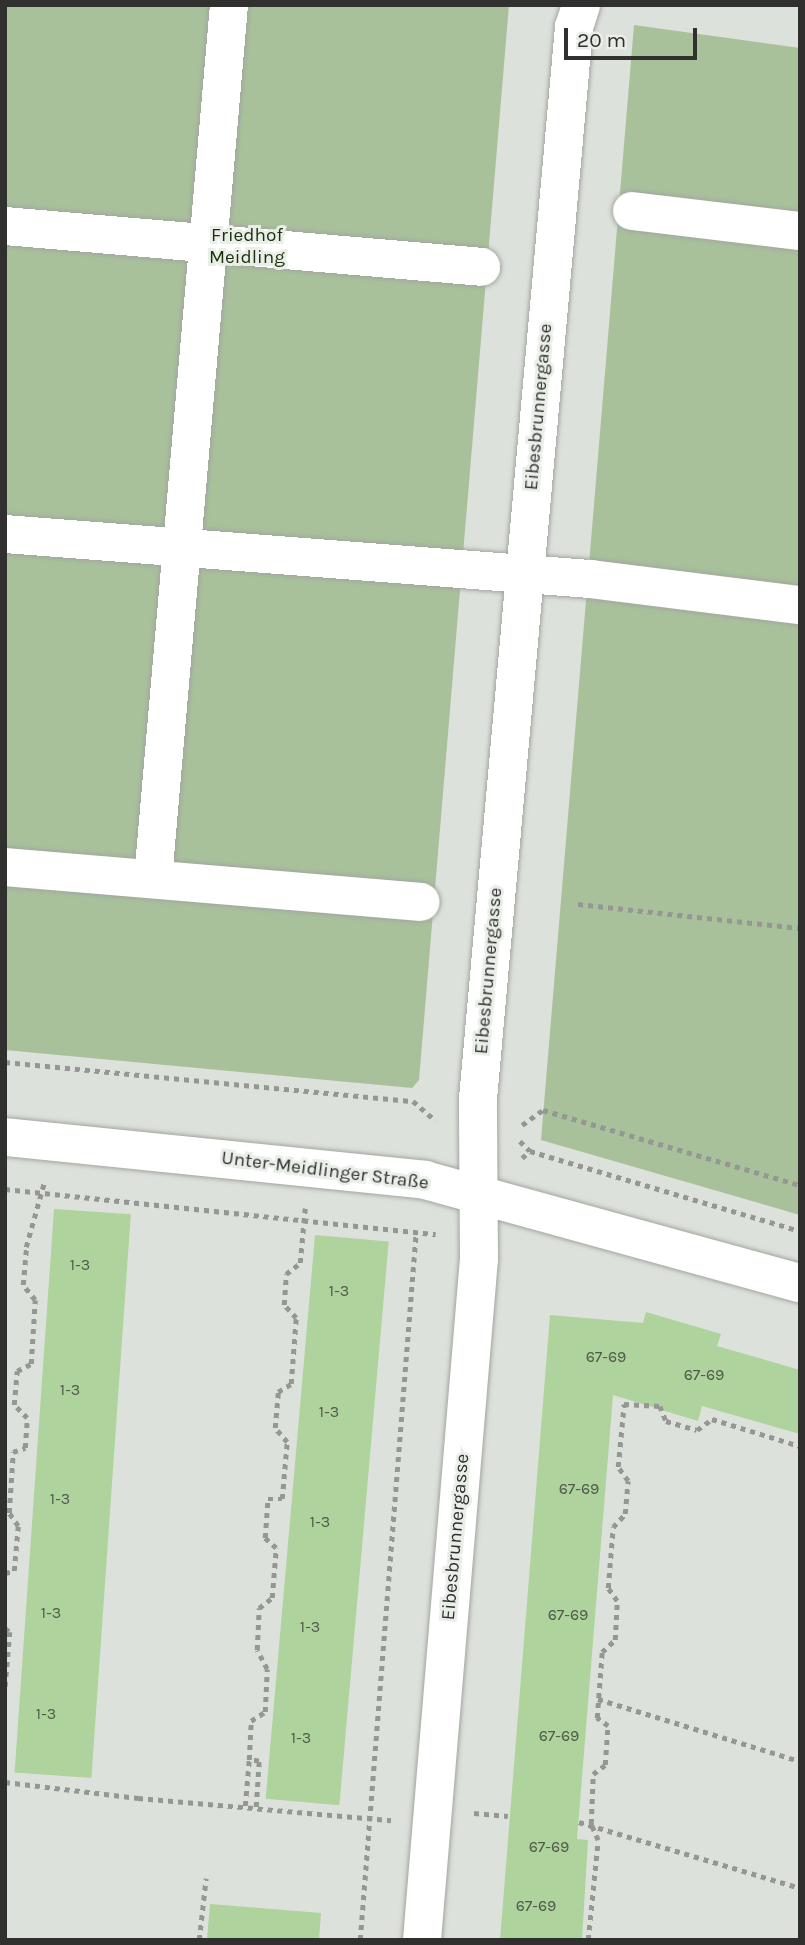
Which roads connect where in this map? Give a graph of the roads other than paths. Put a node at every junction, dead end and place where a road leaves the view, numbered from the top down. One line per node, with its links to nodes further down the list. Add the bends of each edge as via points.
1 (229, 5): 6 (street)
2 (581, 5): 10 (street, Eibesbrunnergasse, via 573,27)
3 (632, 211): 5 (street)
4 (5, 226): 6 (street)
5 (800, 231)
6 (209, 244): 7 (street); 9 (street)
7 (481, 267)
8 (5, 534): 9 (street)
9 (183, 548): 10 (street); 13 (street)
10 (524, 575): 11 (street); 16 (street, Eibesbrunnergasse, via 493,1130)
11 (800, 605)
12 (5, 867): 13 (street)
13 (153, 879): 14 (street)
14 (421, 902)
15 (5, 1137): 16 (street, Unter-Meidlinger Straße, via 425,1180)
16 (478, 1194): 17 (street, Unter-Meidlinger Straße); 18 (street, Eibesbrunnergasse, via 479,1259)
17 (800, 1283)
18 (422, 1940)

